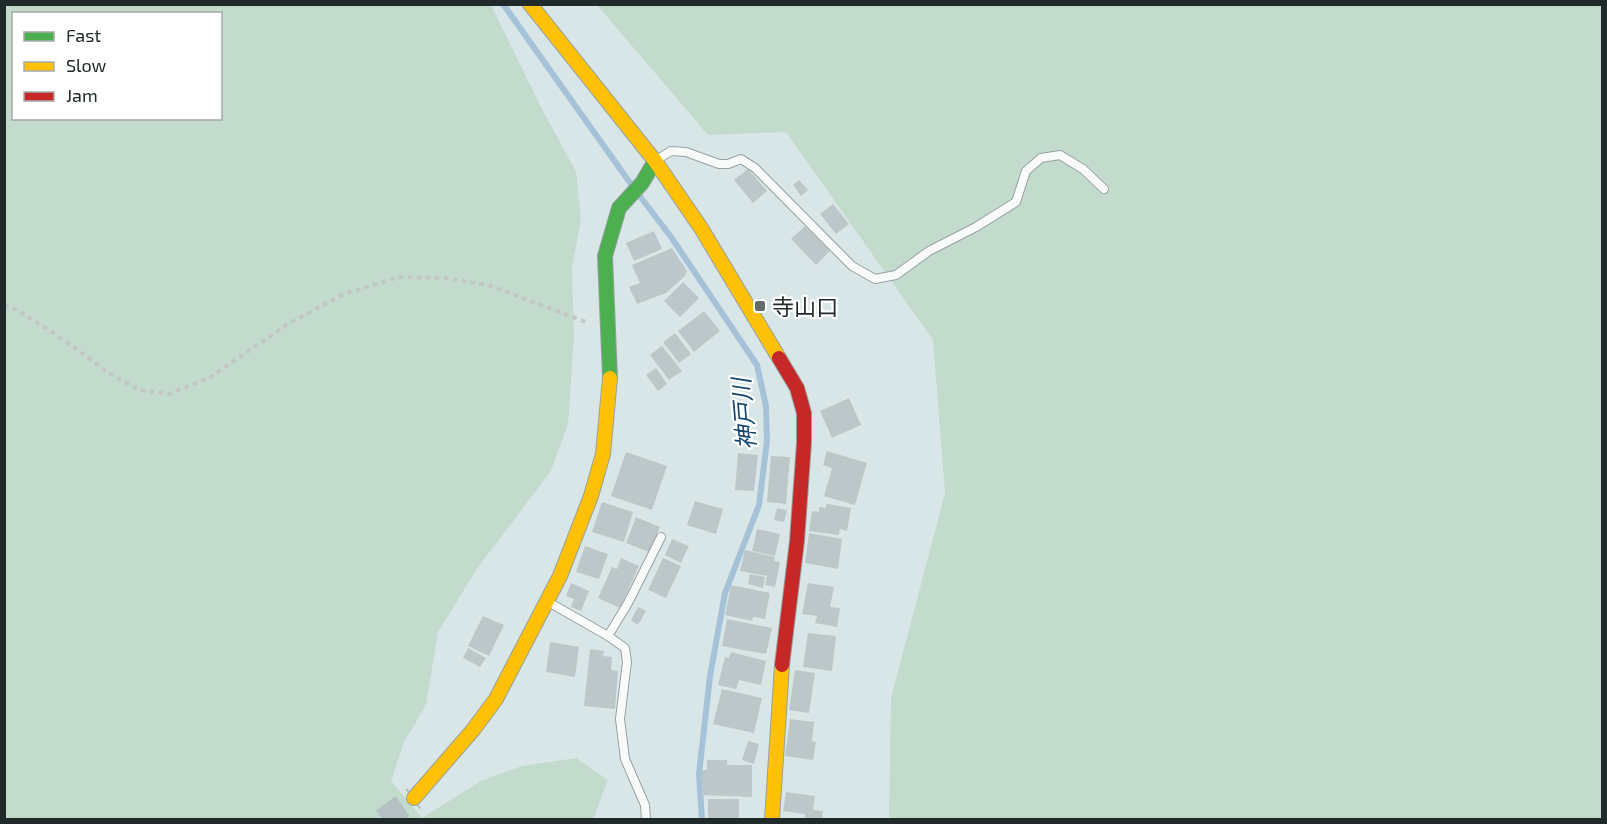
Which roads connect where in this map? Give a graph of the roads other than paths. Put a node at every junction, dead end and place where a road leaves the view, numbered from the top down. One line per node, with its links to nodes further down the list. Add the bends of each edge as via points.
1 (530, 4): 2 (street)
2 (655, 161): 3 (lane, via 670,151 686,152 718,164 741,159 755,168 852,266 875,279 896,275 929,251 1016,202 1026,171 1041,158 1060,155 1083,168); 5 (street, via 642,183 619,208 610,231 605,256 610,374 603,454 591,496); 9 (street, via 766,335 797,388 804,413 797,541 783,655)
3 (1104, 189)
4 (661, 537): 6 (lane)
5 (547, 601): 6 (lane); 7 (street, via 496,699)
6 (608, 636): 8 (lane, via 625,648 627,656 620,719 625,759 645,805)
7 (414, 798)
8 (646, 819)
9 (772, 819)

